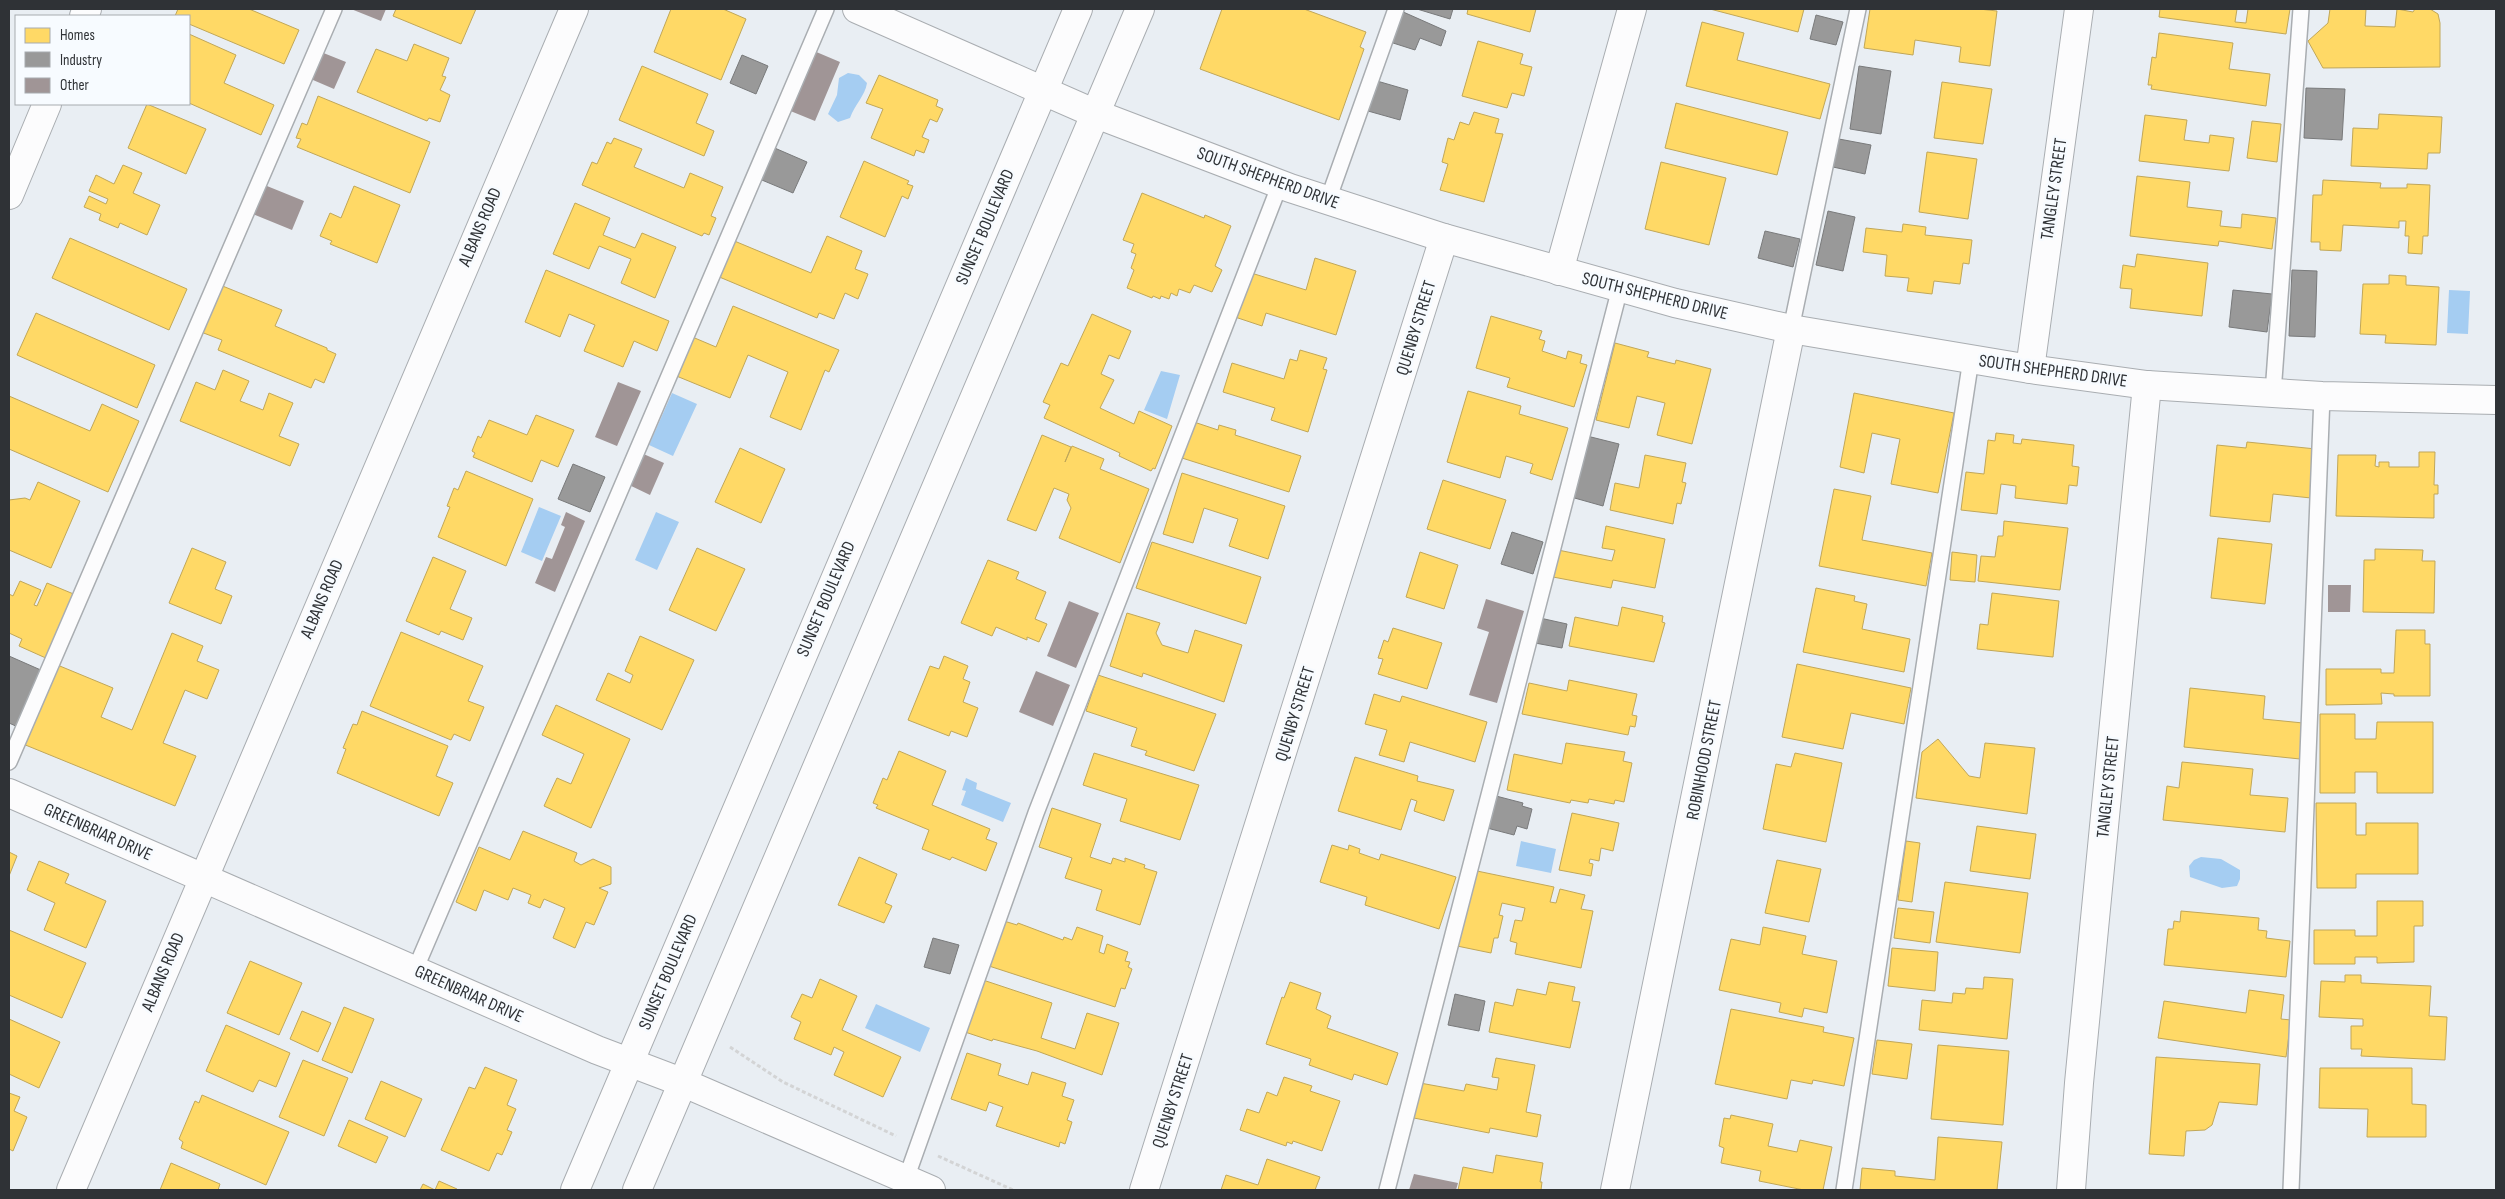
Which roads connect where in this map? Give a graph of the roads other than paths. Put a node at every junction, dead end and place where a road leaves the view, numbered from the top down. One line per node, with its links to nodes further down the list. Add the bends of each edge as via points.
1 (334, 9): 28 (lane)
2 (574, 9): 30 (street, ALBANS ROAD)
3 (826, 9): 31 (lane)
4 (857, 9): 12 (street, SOUTH SHEPHERD DRIVE)
5 (1078, 9): 12 (street, SUNSET BOULEVARD)
6 (1140, 9): 14 (street)
7 (1396, 9): 17 (lane)
8 (1632, 9): 19 (street)
9 (1858, 9): 21 (lane)
10 (2078, 9): 23 (street, TANGLEY STREET)
11 (2301, 9): 25 (lane)
12 (1043, 90): 14 (street, SOUTH SHEPHERD DRIVE); 32 (street, SUNSET BOULEVARD)
13 (47, 105): 16 (street)
14 (1096, 114): 15 (street, SOUTH SHEPHERD DRIVE); 33 (street)
15 (1280, 184): 17 (street, SOUTH SHEPHERD DRIVE); 34 (lane, via 1036,813)
16 (9, 195)
17 (1328, 200): 18 (street, SOUTH SHEPHERD DRIVE)
18 (1444, 238): 19 (street, SOUTH SHEPHERD DRIVE); 39 (street, QUENBY STREET)
19 (1558, 271): 20 (street, SOUTH SHEPHERD DRIVE)
20 (1620, 288): 21 (street, SOUTH SHEPHERD DRIVE); 40 (lane)
21 (1791, 329): 22 (street, SOUTH SHEPHERD DRIVE); 41 (street, ROBINHOOD STREET)
22 (1971, 359): 23 (street, SOUTH SHEPHERD DRIVE); 42 (lane)
23 (2030, 369): 24 (street, SOUTH SHEPHERD DRIVE)
24 (2147, 385): 25 (street, SOUTH SHEPHERD DRIVE); 43 (street, TANGLEY STREET)
25 (2273, 393): 26 (street, SOUTH SHEPHERD DRIVE)
26 (2322, 396): 27 (street, SOUTH SHEPHERD DRIVE); 44 (lane)
27 (2496, 400)
28 (9, 762)
29 (9, 793): 30 (street, GREENBRIAR DRIVE)
30 (203, 878): 31 (street, GREENBRIAR DRIVE); 35 (street, ALBANS ROAD)
31 (415, 970): 32 (street, GREENBRIAR DRIVE)
32 (630, 1064): 33 (street, GREENBRIAR DRIVE); 36 (street, SUNSET BOULEVARD)
33 (684, 1083): 34 (street, GREENBRIAR DRIVE); 37 (street)
34 (906, 1180): 38 (street, GREENBRIAR DRIVE)
35 (71, 1190)
36 (575, 1190)
37 (638, 1190)
38 (931, 1190)
39 (1144, 1190)
40 (1387, 1190)
41 (1615, 1190)
42 (1844, 1190)
43 (2071, 1190)
44 (2291, 1190)

